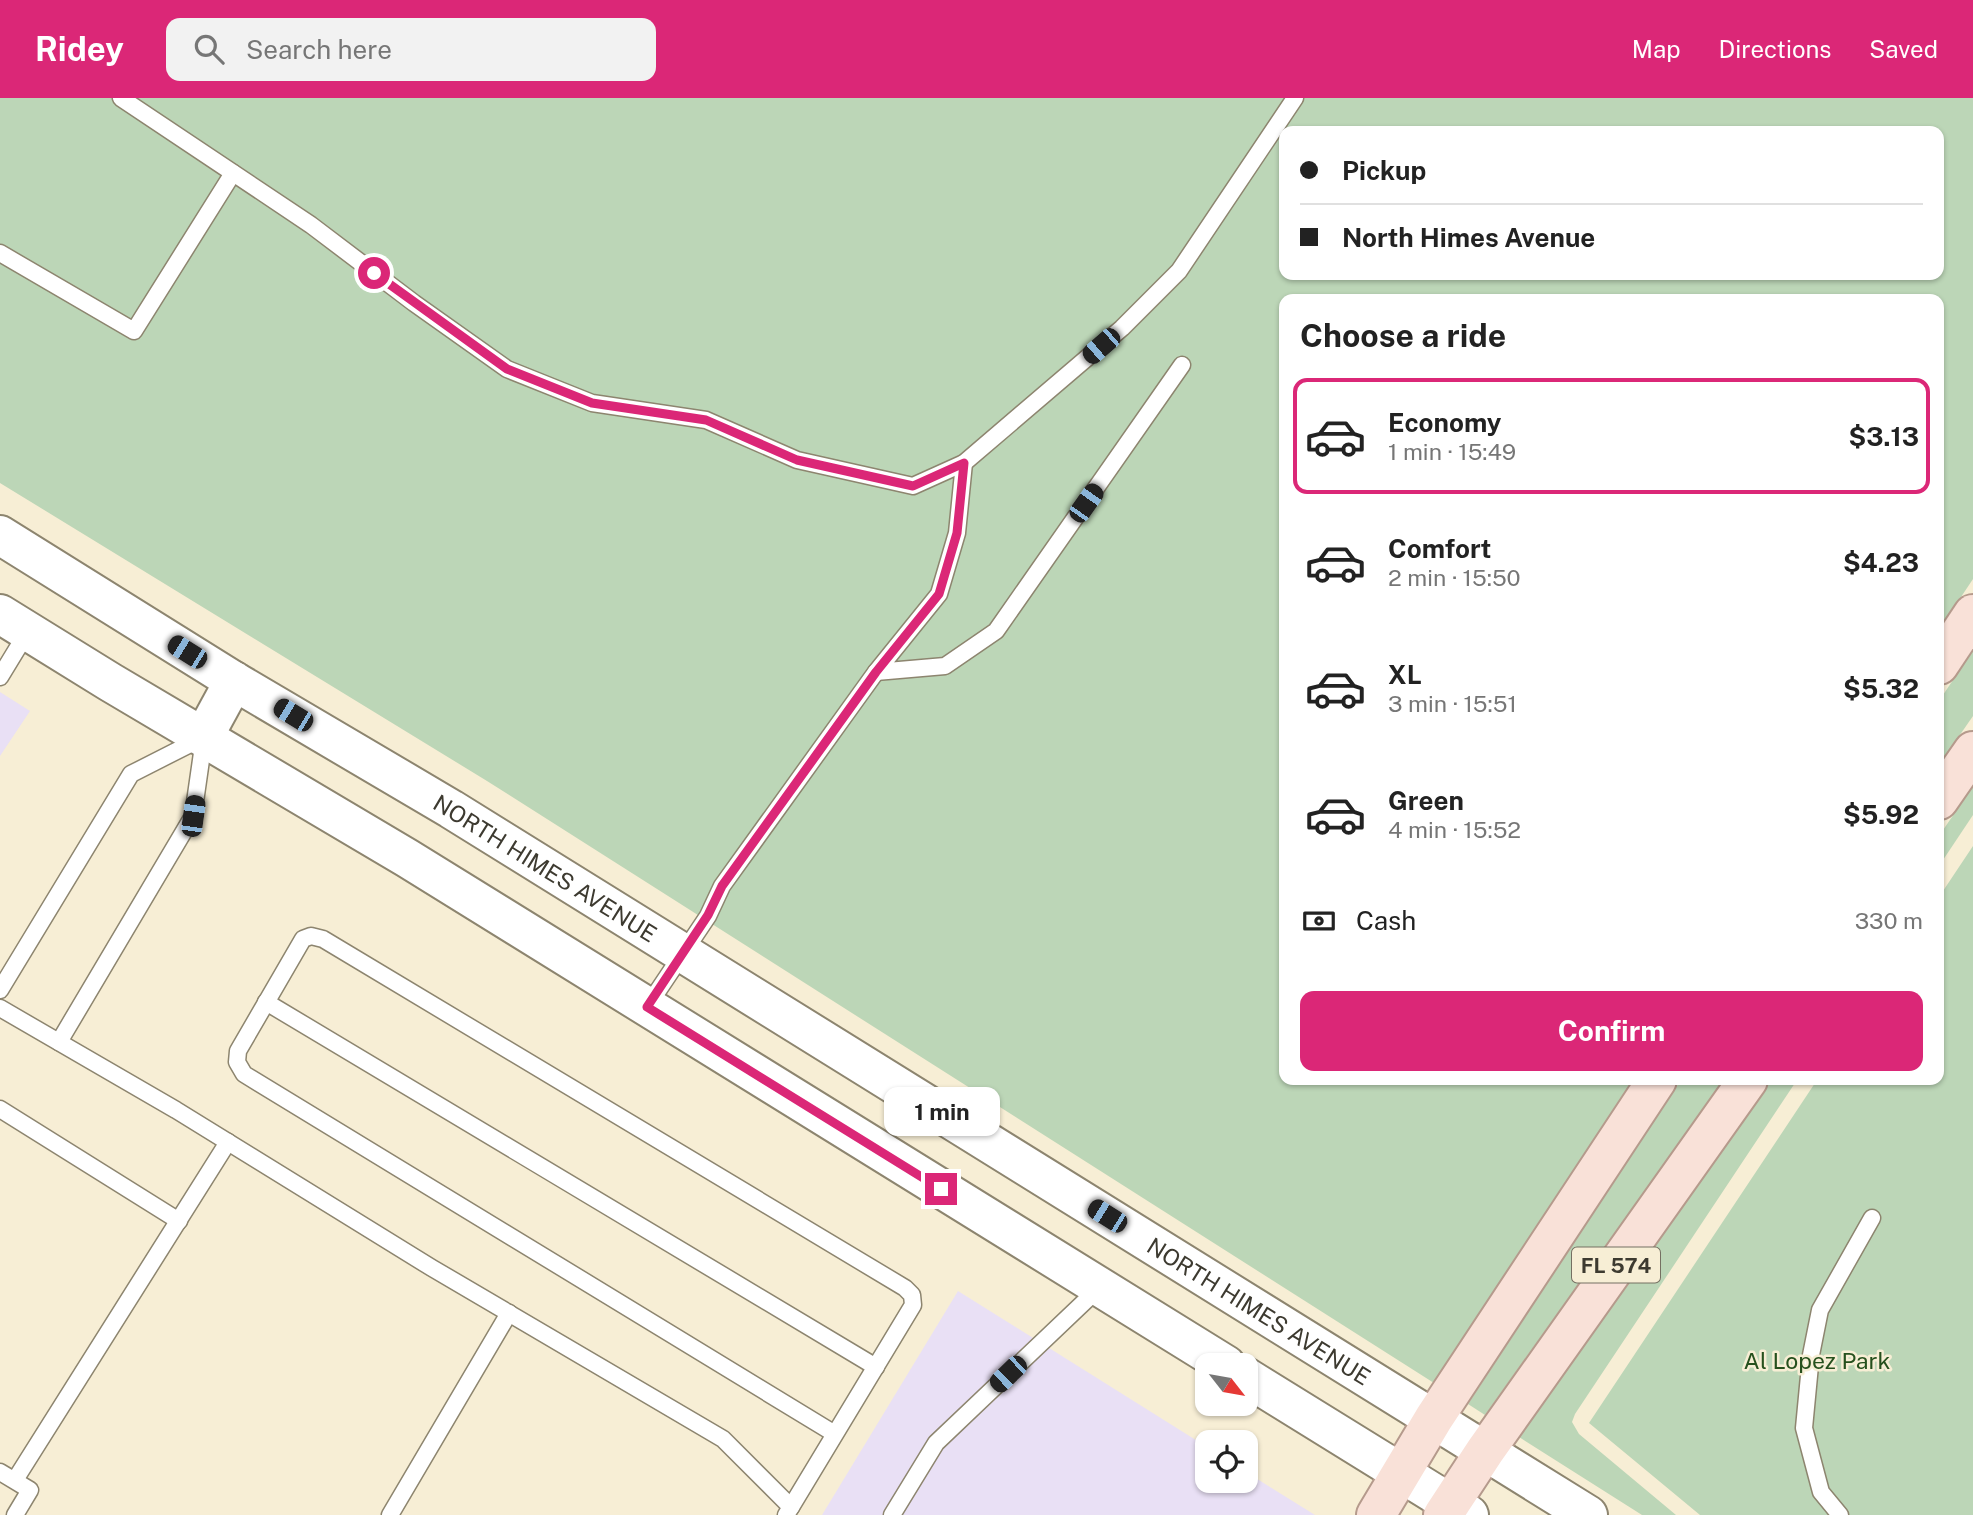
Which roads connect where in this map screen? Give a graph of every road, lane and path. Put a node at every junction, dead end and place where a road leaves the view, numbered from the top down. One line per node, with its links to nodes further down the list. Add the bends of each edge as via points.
1 (121, 98): 3 (lane)
2 (1295, 98): 6 (lane, via 1179,271 1122,328)
3 (233, 173): 4 (lane, via 134,331); 6 (lane, via 507,369 592,403 706,420 797,460 913,486)
4 (0, 253)
5 (1182, 365): 11 (lane, via 996,631 945,666)
6 (964, 463): 11 (lane, via 957,533 939,594)
7 (0, 535): 13 (street, NORTH HIMES AVENUE)
8 (1973, 614): 10 (main road)
9 (14, 622): 12 (lane); 14 (street)
10 (1944, 658)
11 (876, 672): 17 (lane, via 722,886)
12 (0, 677)
13 (234, 681): 14 (street); 17 (street, NORTH HIMES AVENUE)
14 (204, 736): 18 (lane, via 131,774); 20 (street); 22 (lane, via 193,816)
15 (1973, 751): 16 (main road)
16 (1944, 793)
17 (683, 953): 20 (lane); 34 (street, NORTH HIMES AVENUE)
18 (0, 990)
19 (266, 1002): 32 (lane); 32 (lane, via 303,939 311,936 335,946 905,1288 914,1306); 35 (lane, via 238,1051 237,1062 244,1074)
20 (647, 1007): 29 (street)
21 (0, 1008): 22 (lane)
22 (59, 1042): 26 (lane)
23 (1654, 1085): 34 (main road, FL 574)
24 (1744, 1085): 36 (main road, FL 574)
25 (0, 1109): 28 (lane)
26 (228, 1142): 28 (lane); 30 (lane)
27 (1872, 1218): 47 (lane, via 1820,1310 1811,1355 1804,1428 1821,1492)
28 (179, 1221): 39 (lane)
29 (1100, 1287): 31 (street); 44 (lane, via 936,1443)
30 (509, 1313): 40 (lane, via 723,1439); 43 (lane)
31 (1207, 1353)
32 (876, 1367): 35 (lane)
33 (1258, 1384): 38 (street)
34 (1434, 1418): 36 (street, NORTH HIMES AVENUE); 38 (main road, FL 574)
35 (835, 1434): 40 (lane)
36 (1485, 1451): 41 (main road, FL 574); 46 (street, NORTH HIMES AVENUE)
37 (0, 1472): 39 (lane)
38 (1402, 1474): 41 (street); 45 (main road, FL 574)
39 (15, 1480): 42 (lane, via 30,1490)
40 (789, 1511)
41 (1454, 1511)
42 (15, 1515)
43 (390, 1515)
44 (892, 1515)
45 (1376, 1515)
46 (1588, 1515)
47 (1840, 1515)

